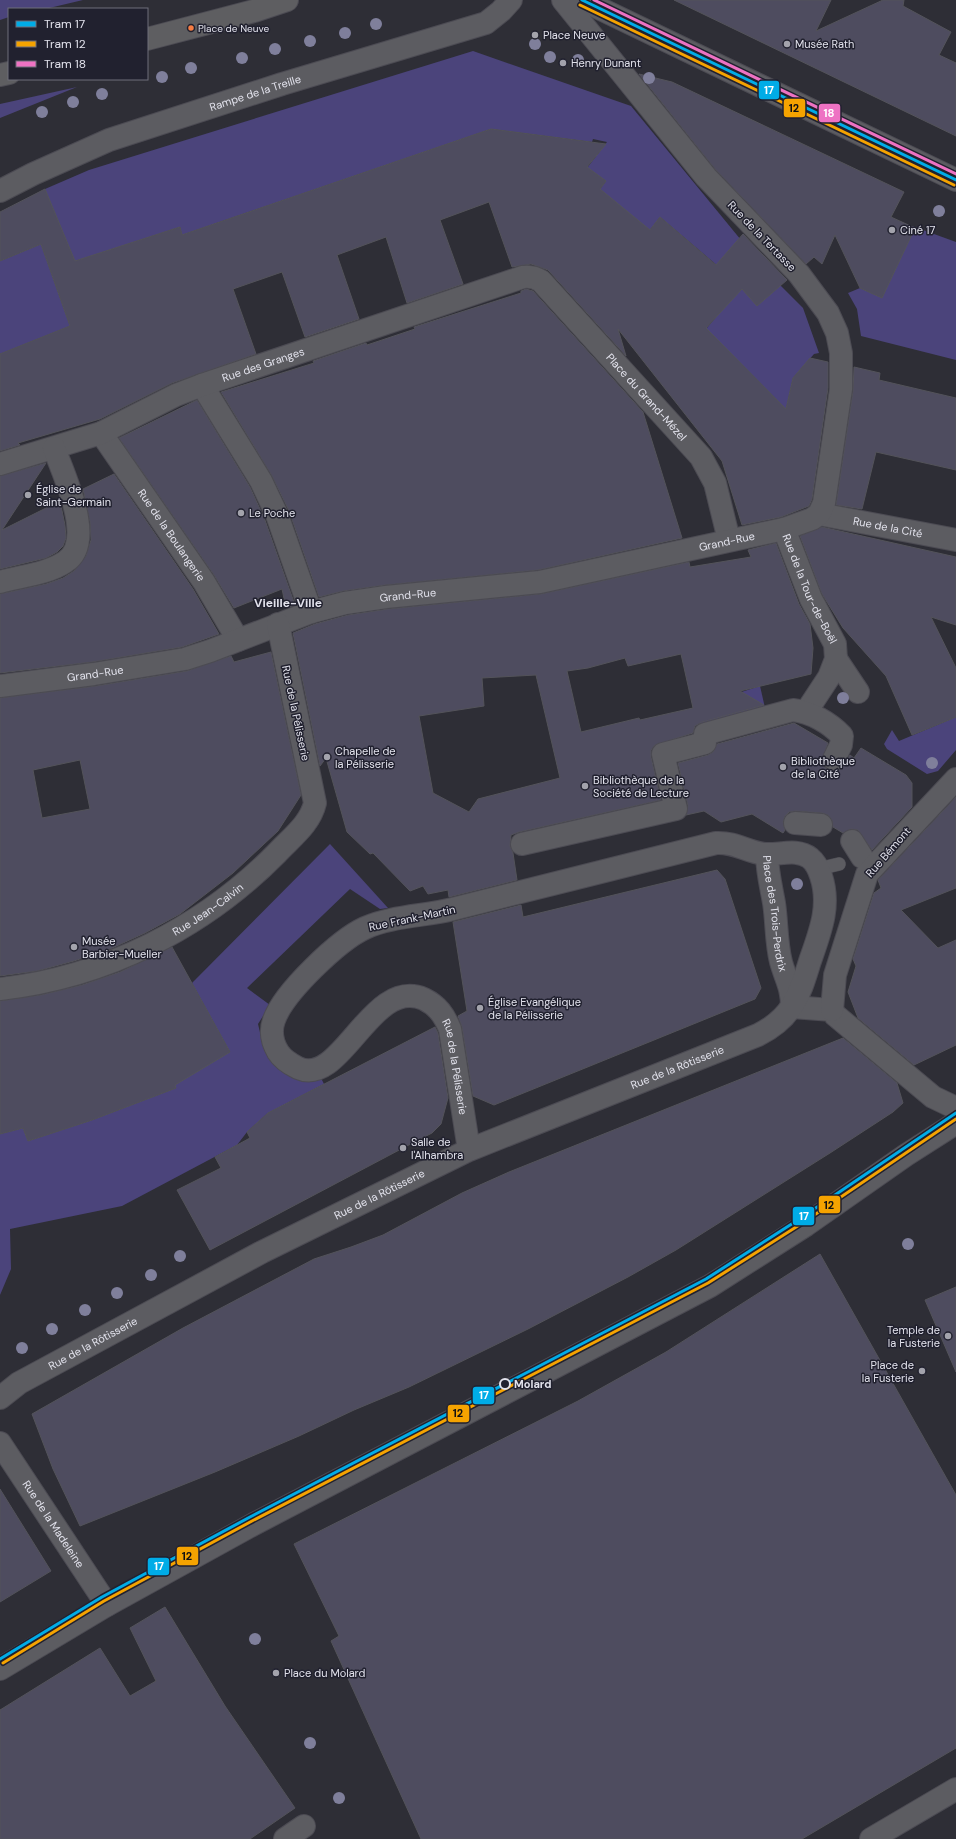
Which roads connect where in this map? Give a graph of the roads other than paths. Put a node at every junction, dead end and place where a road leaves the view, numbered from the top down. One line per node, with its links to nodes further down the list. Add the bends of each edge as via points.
1 (287, 0): 5 (street)
2 (563, 0): 13 (street, Rue de la Tertasse, via 706,177 799,274 828,313 837,333 841,353 841,389 826,494)
3 (582, 0): 6 (street)
4 (511, 1): 7 (street, Rampe de la Treille, via 486,23 282,84 109,140)
5 (148, 39)
6 (956, 180)
7 (0, 191)
8 (530, 276): 9 (street, Rue des Granges); 15 (street, Place du Grand-Mézel, via 541,281 701,458 715,483)
9 (202, 385): 10 (street, Rue des Granges); 18 (street, via 261,482 277,514)
10 (101, 432): 11 (street, Rue des Granges); 20 (street, Rue de la Boulangerie, via 200,576)
11 (54, 448): 12 (street, Rue des Granges); 17 (street, via 80,527 75,551 67,562 55,568)
12 (0, 464)
13 (819, 514): 14 (street, Grand-Rue); 16 (street, Rue de la Cité)
14 (784, 529): 15 (street, Grand-Rue); 21 (street, Rue de la Tour-de-Boël, via 811,599 835,644)
15 (729, 540): 18 (street, Grand-Rue, via 540,582 386,597 345,603)
16 (956, 540)
17 (0, 582)
18 (311, 612): 19 (street, Grand-Rue)
19 (278, 624): 20 (street, Grand-Rue); 27 (street, Rue de la Pélisserie)
20 (238, 640): 22 (street, Grand-Rue, via 185,659)
21 (836, 659): 23 (street); 24 (street, Rue de la Tour-de-Boël, via 829,677)
22 (0, 686)
23 (858, 692)
24 (806, 712): 25 (street, via 842,736 841,745); 30 (street, via 793,710 705,734 705,743 663,754 676,809)
25 (834, 759)
26 (956, 778): 35 (street, Rue Bémont, via 867,874 835,974)
27 (315, 803): 32 (street, Rue Jean-Calvin, via 305,824 255,875 228,898 175,933 98,968 57,979)
28 (795, 823): 29 (street)
29 (821, 825)
30 (522, 844)
31 (767, 854): 33 (street, Rue Frank-Martin, via 752,852 729,842 716,843 442,912 367,927 349,936 314,967 280,1008 271,1033 275,1047 282,1058 302,1070 325,1065 386,1004 397,998); 34 (street, Place des Trois-Perdrix, via 779,950 792,992); 34 (street, Place des Trois-Perdrix, via 793,852 828,866 826,910 800,993)
32 (0, 989)
33 (419, 998): 38 (street, Rue de la Pélisserie, via 436,1006 450,1029)
34 (792, 1006): 35 (street); 38 (street, Rue de la Rôtisserie, via 771,1028 758,1035)
35 (832, 1010): 36 (street, via 933,1098)
36 (956, 1108)
37 (956, 1123): 41 (street, via 800,1229 710,1286 296,1502)
38 (469, 1150): 39 (street, Rue de la Rôtisserie, via 206,1281 19,1383)
39 (0, 1398)
40 (0, 1444): 41 (street, Rue de la Madeleine)
41 (107, 1605): 42 (street)
42 (0, 1669)
43 (956, 1789): 46 (street)
44 (304, 1826): 45 (street)
45 (285, 1839)
46 (871, 1839)

